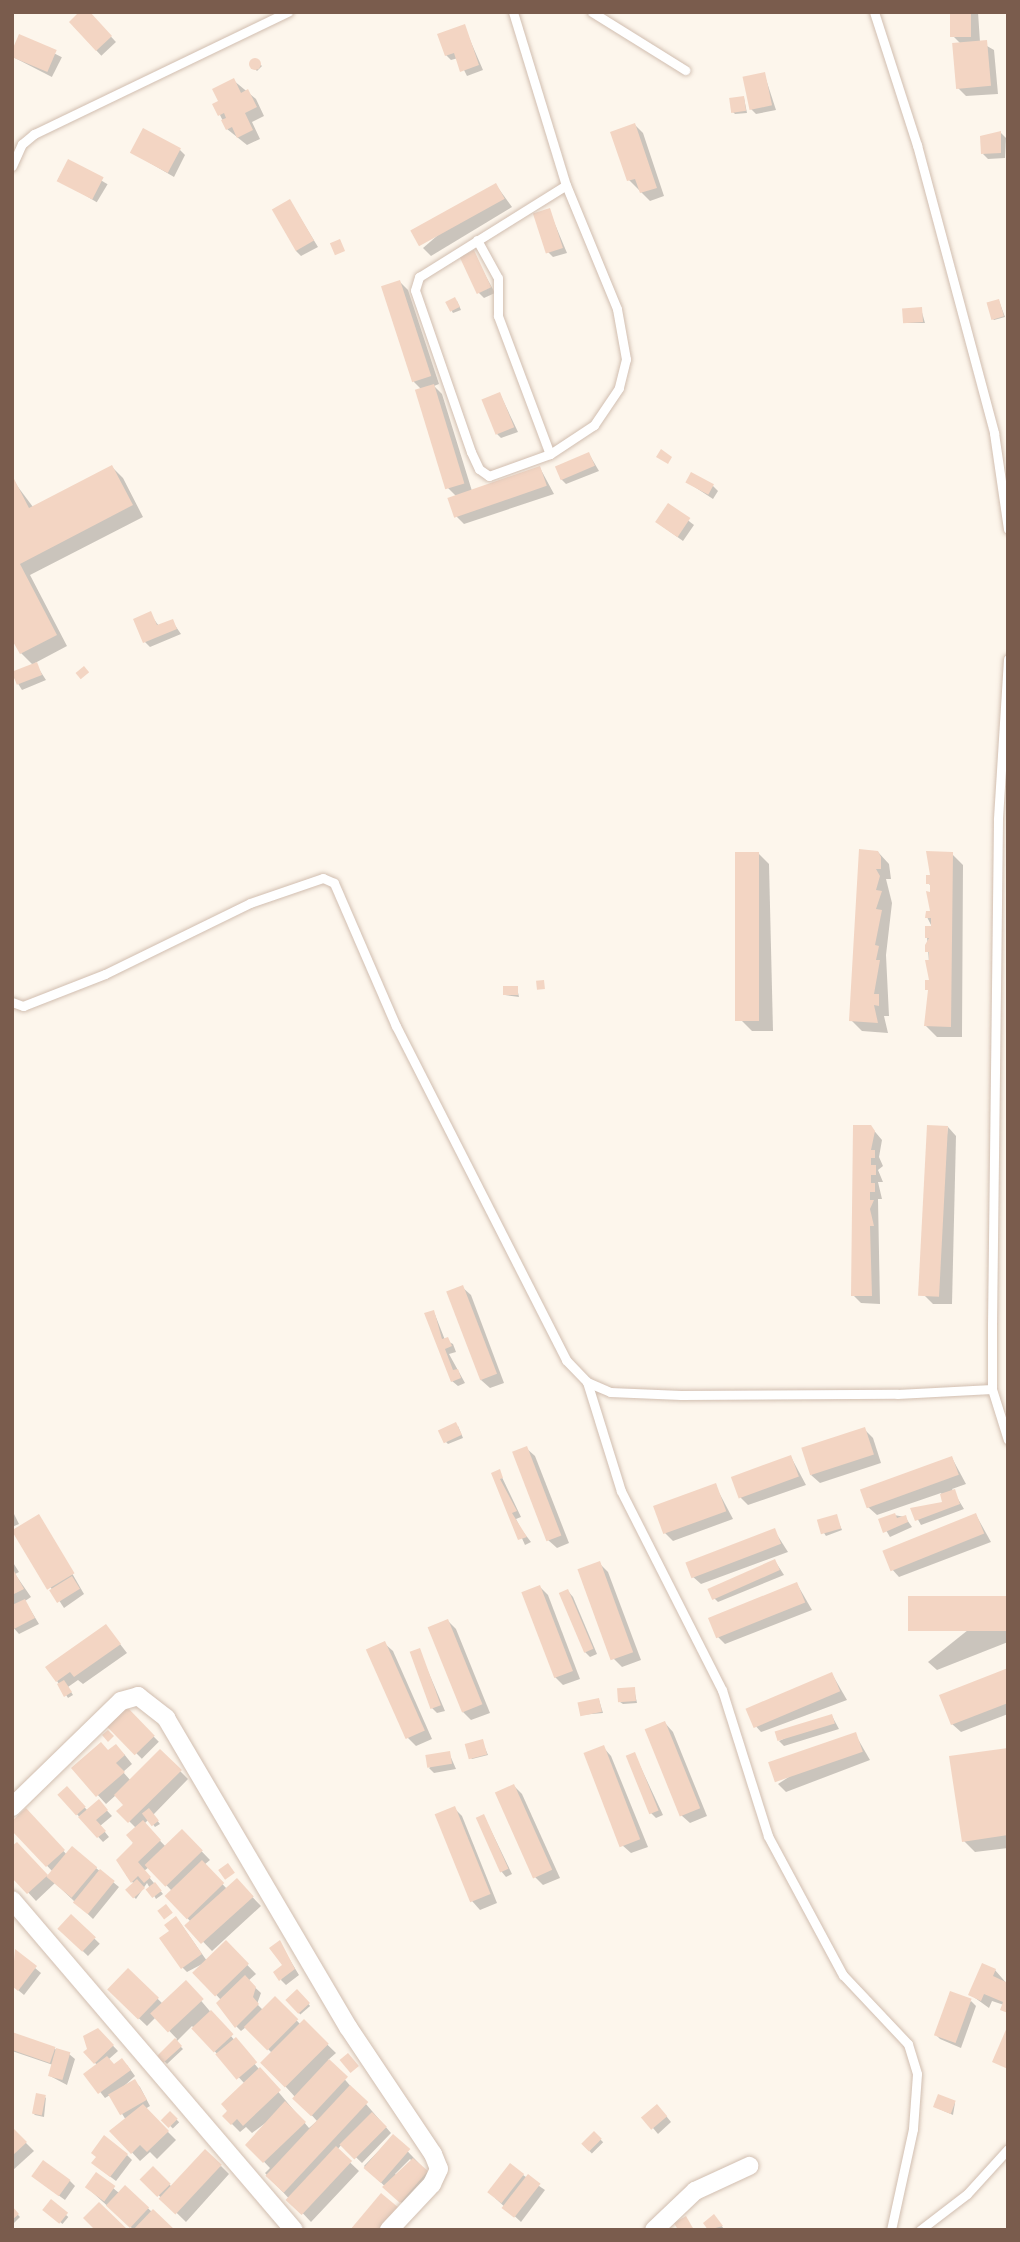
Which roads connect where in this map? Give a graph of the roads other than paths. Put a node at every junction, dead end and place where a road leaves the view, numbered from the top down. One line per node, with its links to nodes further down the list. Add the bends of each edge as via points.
1 (288, 12): 6 (lane, via 34,134 22,144)
2 (513, 12): 7 (lane)
3 (592, 12): 5 (lane)
4 (874, 12): 10 (lane, via 917,145 993,433)
5 (685, 70)
6 (12, 166)
7 (566, 185): 8 (lane); 9 (lane, via 617,309 626,359 619,388 594,425)
8 (477, 240): 9 (lane, via 498,278 498,316); 9 (lane, via 419,277 415,290 466,439 479,469 489,475)
9 (551, 454)
10 (1008, 529)
11 (1008, 659): 14 (lane, via 998,833)
12 (12, 1002): 13 (lane, via 23,1006 105,974 308,880 323,877 334,883 396,1026 474,1184 566,1360)
13 (587, 1381): 14 (lane, via 610,1392 681,1395); 23 (lane, via 621,1491 722,1690 752,1772 768,1836 843,1975 908,2044 917,2074 913,2129)
14 (992, 1389): 15 (lane)
15 (1008, 1440)
16 (12, 1807): 21 (street, via 121,1701 138,1696 166,1718 348,2027 433,2154 439,2169 432,2184)
17 (12, 1900): 20 (street)
18 (1008, 2149): 24 (lane, via 967,2194)
19 (749, 2166): 22 (street, via 695,2191)
20 (294, 2230)
21 (389, 2230)
22 (654, 2230)
23 (891, 2230)
24 (920, 2230)

